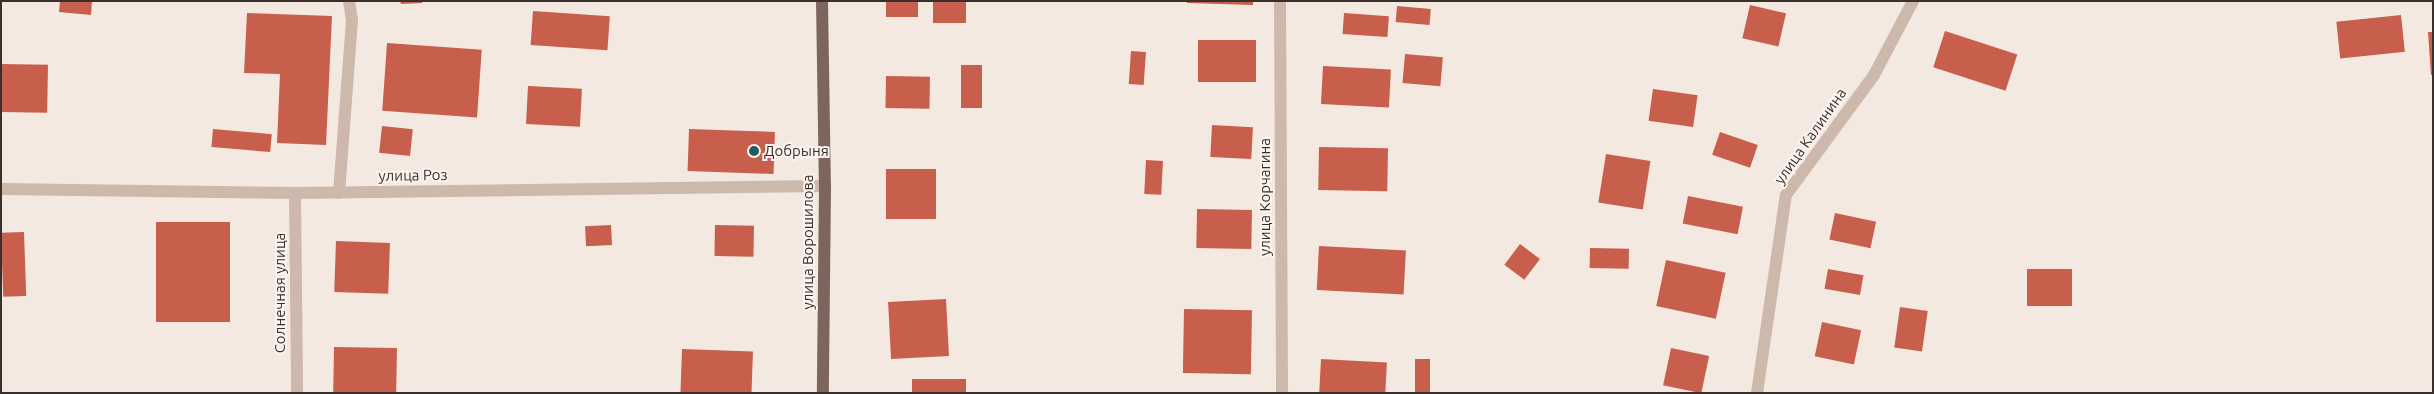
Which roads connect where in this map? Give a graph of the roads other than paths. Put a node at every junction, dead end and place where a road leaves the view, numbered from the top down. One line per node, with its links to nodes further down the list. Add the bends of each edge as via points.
1 (349, 1): 7 (street, via 352,20)
2 (822, 1): 5 (main road, улица Ворошилова)
3 (1280, 1): 11 (street, улица Корчагина)
4 (1913, 1): 12 (street, улица Калинина, via 1874,75 1786,195)
5 (826, 186): 7 (street, улица Роз); 10 (main road, улица Ворошилова)
6 (1, 189): 8 (street, улица Роз)
7 (338, 192): 8 (street, улица Роз)
8 (296, 193): 9 (street, Солнечная улица)
9 (297, 393)
10 (823, 393)
11 (1282, 393)
12 (1757, 393)

